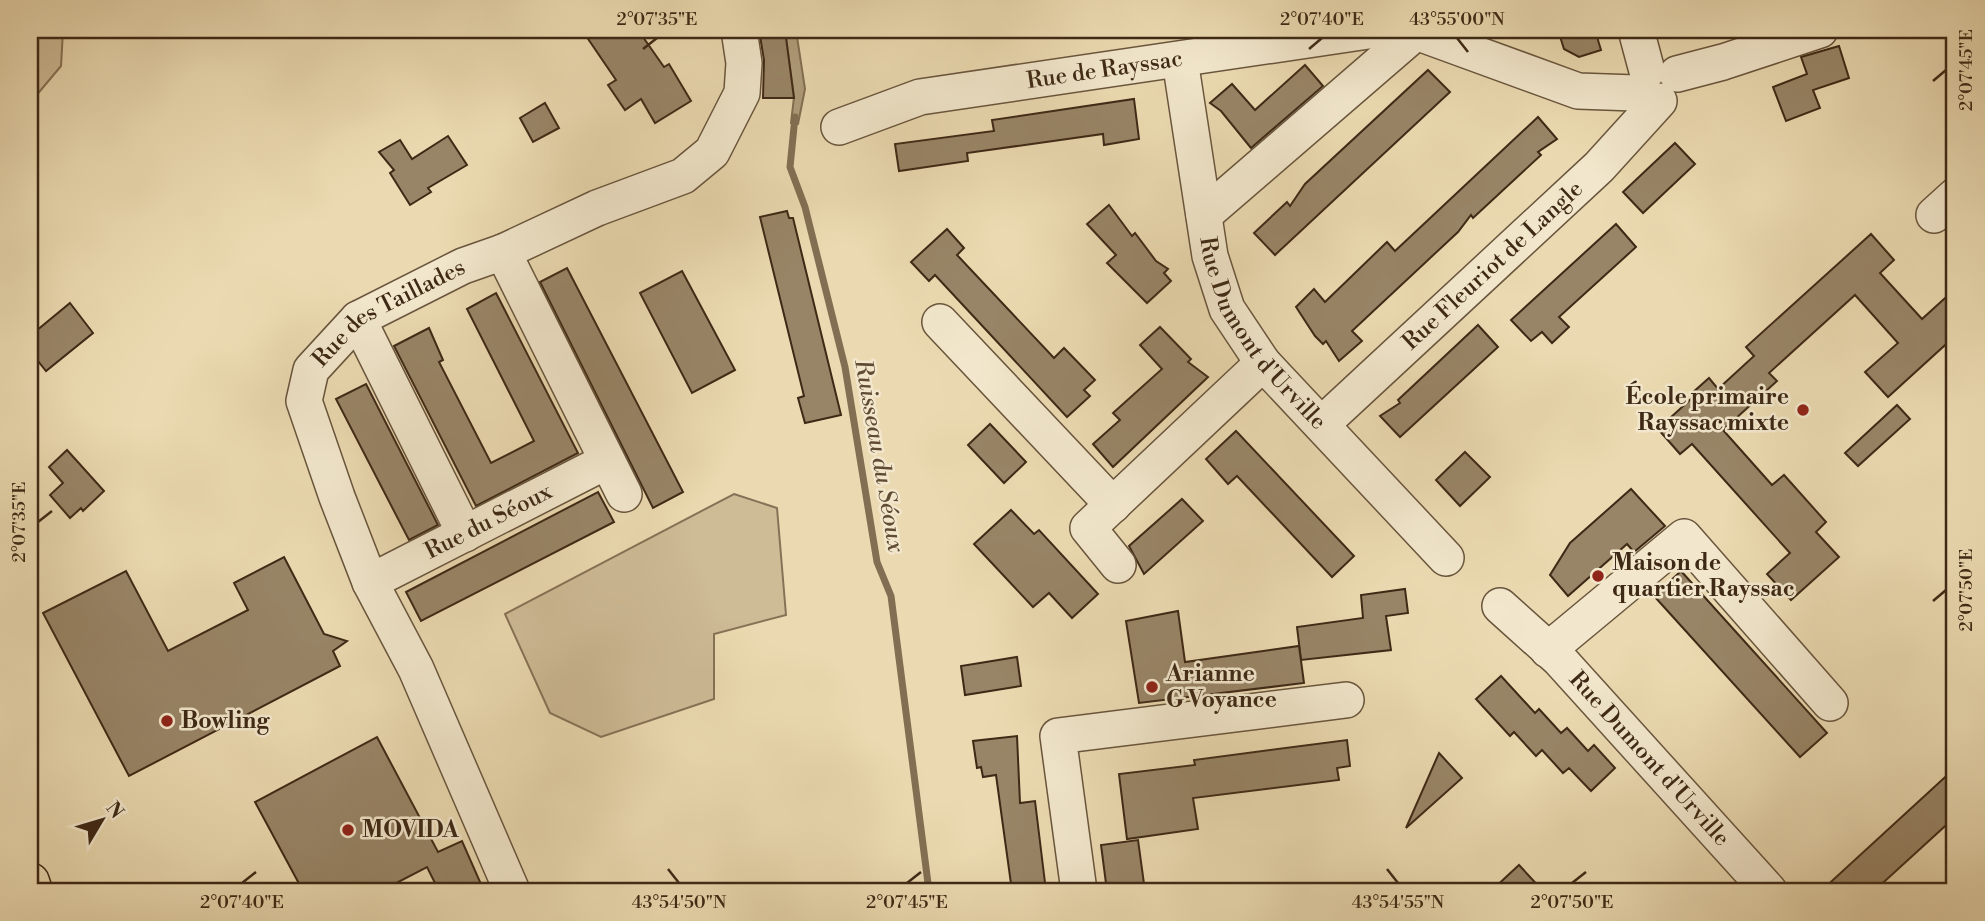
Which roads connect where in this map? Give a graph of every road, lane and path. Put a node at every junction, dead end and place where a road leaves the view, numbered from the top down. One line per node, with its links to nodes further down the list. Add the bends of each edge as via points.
1 (739, 30): 10 (street, Rue des Taillades, via 742,93 712,152 683,176 597,208)
2 (1378, 30): 5 (street, Rue de Rayssac); 6 (street, Rue de Rayssac)
3 (1636, 30): 7 (street)
4 (1820, 30): 7 (street, Rue de Rayssac)
5 (1416, 33): 7 (street, Rue de Rayssac, via 1578,92); 9 (street)
6 (1180, 60): 8 (street, Rue de Rayssac, via 920,97); 9 (street, Rue Dumont d'Urville)
7 (1654, 85): 14 (street, Rue Fleuriot de Langle, via 1599,167)
8 (839, 127)
9 (1204, 215): 13 (street, Rue Dumont d'Urville, via 1210,256 1227,309)
10 (503, 252): 11 (street, Rue des Taillades, via 463,266); 15 (street)
11 (358, 319): 18 (street); 21 (street, Rue des Taillades, via 311,370 304,401)
12 (940, 322): 17 (street)
13 (1263, 363): 14 (street, Rue Dumont d'Urville); 17 (street)
14 (1322, 424): 19 (street, Rue Dumont d'Urville)
15 (607, 461): 16 (street); 18 (street, Rue du Séoux)
16 (624, 494)
17 (1112, 505): 20 (street, via 1087,528)
18 (465, 534): 21 (street, Rue du Séoux)
19 (1446, 558)
20 (1118, 565)
21 (370, 582): 29 (street, Rue des Taillades, via 415,669)
22 (1500, 606): 23 (street, Rue Dumont d'Urville)
23 (1548, 650): 25 (street, via 1684,537); 27 (street, Rue Dumont d'Urville)
24 (1346, 700): 30 (street, via 1058,736)
25 (1830, 703)
26 (30, 882): 28 (highway)
27 (1769, 889)
28 (33, 891)
29 (512, 891)
30 (1079, 891)

